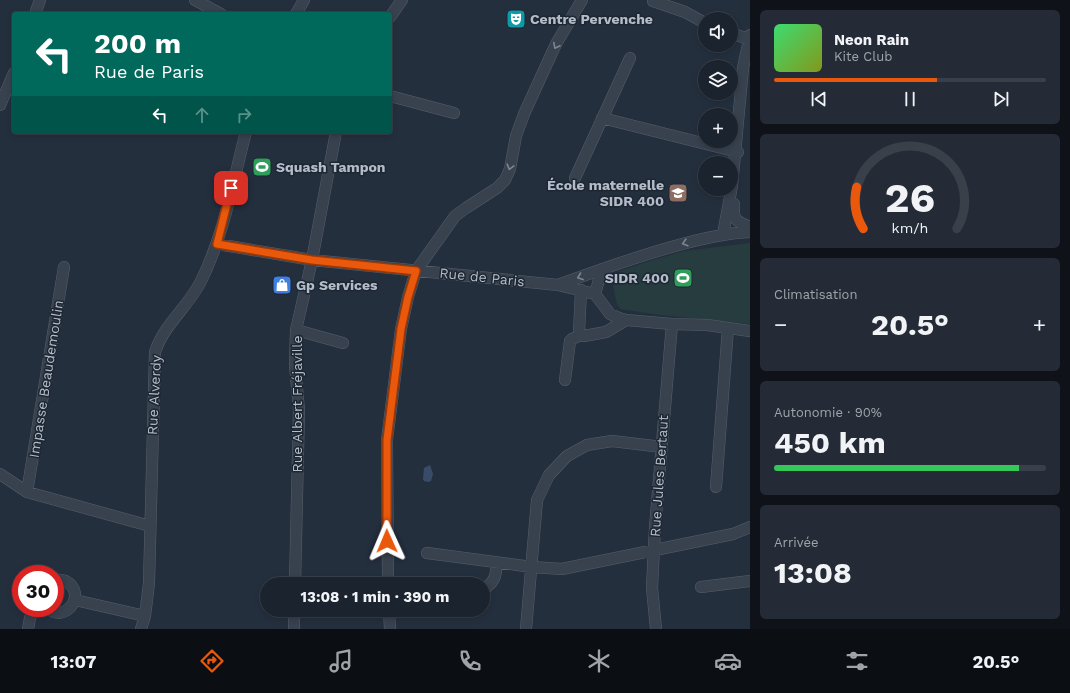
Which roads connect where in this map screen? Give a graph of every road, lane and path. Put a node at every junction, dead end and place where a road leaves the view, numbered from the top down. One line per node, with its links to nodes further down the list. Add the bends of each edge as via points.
1 (40, 0): 7 (street)
2 (195, 0): 8 (street)
3 (304, 0): 9 (street)
4 (402, 0): 10 (street)
5 (582, 0): 32 (street, one-way to 32, via 556,44 527,106 505,180 455,216)
6 (653, 1): 11 (street)
7 (36, 12)
8 (217, 12)
9 (297, 12)
10 (392, 14)
11 (698, 19)
12 (738, 36): 13 (street)
13 (748, 40): 15 (street)
14 (630, 58): 20 (street)
15 (746, 69): 23 (street)
16 (12, 78): 18 (street)
17 (392, 96): 19 (street)
18 (0, 105)
19 (454, 112)
20 (602, 118): 23 (street); 24 (street)
21 (245, 134): 28 (street, Rue Alverdy)
22 (336, 134): 29 (street, Rue Albert Fréjaville)
23 (737, 152): 25 (street, via 733,216 737,221); 27 (street)
24 (575, 178)
25 (750, 227)
26 (750, 232): 27 (street, Rue de Paris)
27 (723, 234): 31 (street, Rue de Paris, one-way to 31)
28 (217, 244): 29 (street, Rue de Paris); 48 (street, Rue Alverdy, via 201,282 167,328 155,352)
29 (312, 260): 32 (street, Rue de Paris); 39 (street, Rue Albert Fréjaville)
30 (64, 267): 47 (street, Impasse Beaudemoulin)
31 (602, 269): 33 (street, Rue de Paris, one-way to 33); 35 (street)
32 (416, 271): 33 (street, Rue de Paris); 55 (street, via 401,329 387,440)
33 (558, 284): 34 (street, Rue de Paris)
34 (581, 290): 35 (street, Rue de Paris); 41 (street)
35 (595, 294): 36 (street, via 610,314)
36 (626, 320): 37 (street); 41 (street, via 606,332)
37 (672, 324): 38 (street); 44 (street, Rue Jules Bertaut)
38 (728, 328): 40 (street); 46 (street)
39 (296, 330): 42 (street); 54 (street, Rue Albert Fréjaville, via 295,365 300,410)
40 (750, 331)
41 (581, 335): 43 (street, via 570,341)
42 (343, 342)
43 (564, 380)
44 (662, 447): 50 (street, Rue Jules Bertaut); 53 (street, via 612,441 587,445 567,456 548,476 537,500)
45 (0, 474): 47 (street)
46 (716, 487)
47 (28, 492): 48 (street)
48 (150, 526): 62 (street, Rue Alverdy, via 149,583)
49 (750, 527): 50 (street, via 733,534)
50 (654, 550): 53 (street, via 562,569); 71 (street, Rue Jules Bertaut, via 652,588)
51 (427, 553): 52 (street)
52 (497, 562): 53 (street); 58 (street, via 496,577)
53 (532, 567): 70 (street)
54 (295, 577)
55 (391, 577)
56 (64, 581): 60 (street, via 73,588)
57 (750, 581): 59 (street)
58 (490, 584)
59 (701, 587)
60 (75, 600): 61 (street, via 72,606); 62 (street)
61 (64, 611)
62 (145, 616): 67 (street, Rue Alverdy)
63 (30, 617): 66 (street)
64 (294, 617): 68 (street)
65 (389, 617): 69 (street)
66 (28, 629)
67 (141, 629)
68 (294, 629)
69 (390, 629)
70 (526, 629)
71 (656, 629)

